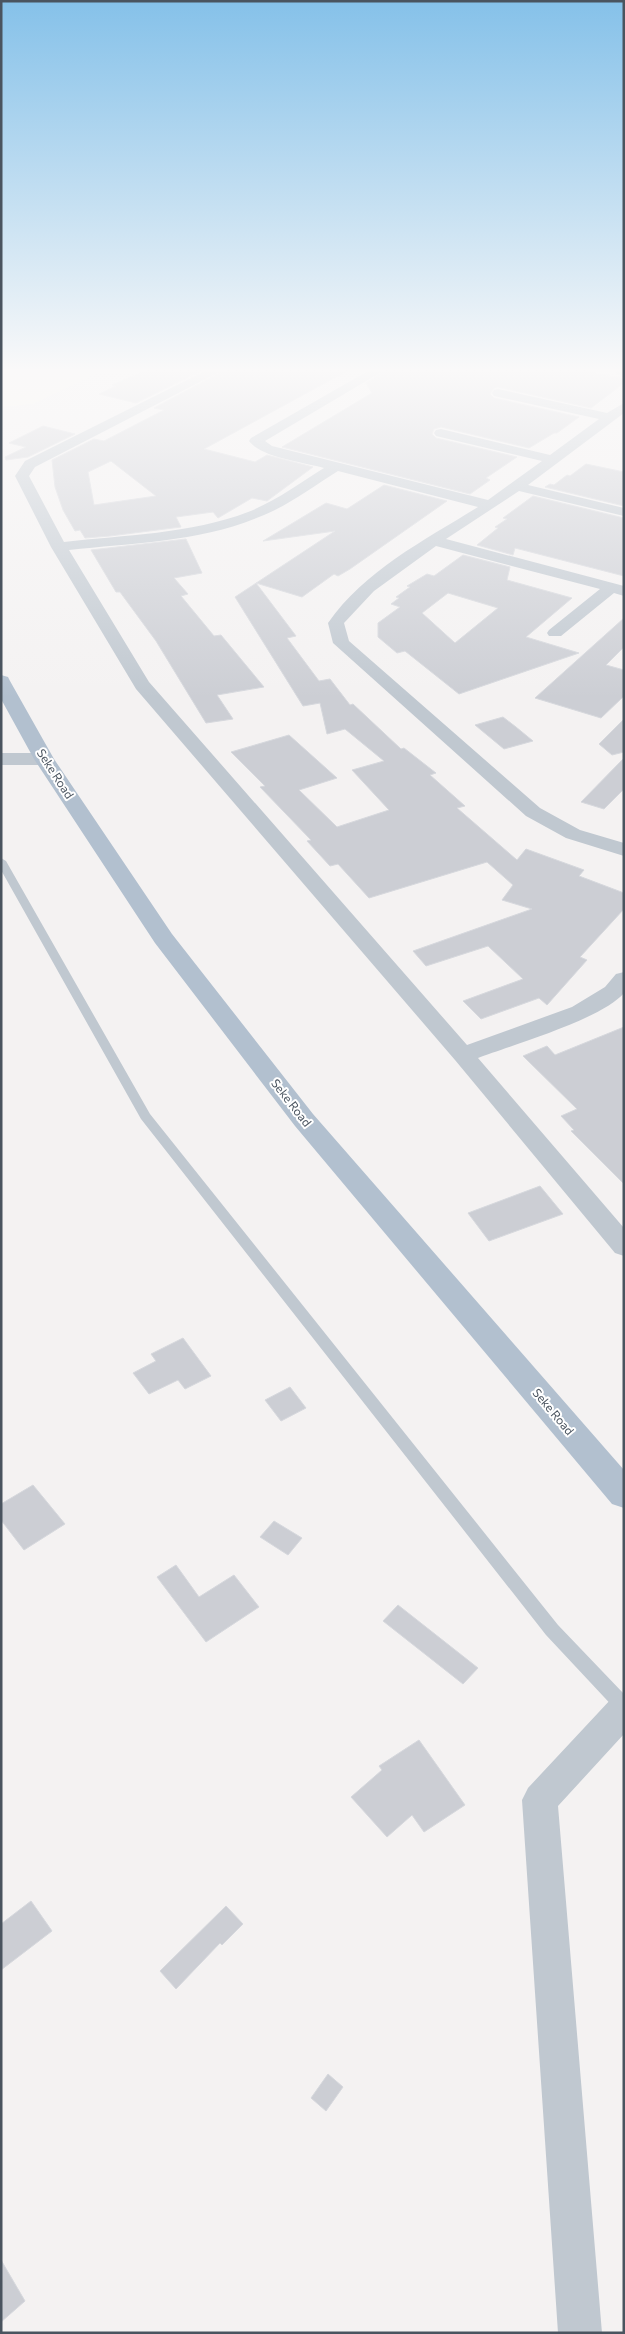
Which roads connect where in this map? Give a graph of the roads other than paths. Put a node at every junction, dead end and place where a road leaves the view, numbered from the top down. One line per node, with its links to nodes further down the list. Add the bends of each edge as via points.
1 (24, 480): 9 (street)
2 (314, 480): 9 (street, via 271,506 241,519 192,530)
3 (387, 480): 6 (street)
4 (524, 480): 5 (street)
5 (516, 486): 6 (street); 7 (street)
6 (489, 505): 8 (street)
7 (624, 512)
8 (432, 540): 10 (street); 15 (street, via 351,602 336,622 341,643 533,812 573,834)
9 (59, 548): 18 (street, via 142,685)
10 (617, 590): 11 (street)
11 (555, 633)
12 (1, 680): 14 (main road, Seke Road)
13 (1, 759): 14 (street)
14 (44, 759): 20 (main road, Seke Road, via 164,938 304,1120)
15 (624, 850)
16 (1, 861): 21 (lane, via 145,1116 552,1630)
17 (624, 979): 18 (street, via 613,992 580,1012)
18 (463, 1055): 19 (street)
19 (624, 1246)
20 (624, 1494)
21 (624, 1708): 22 (street, via 540,1800)
22 (580, 2333)

